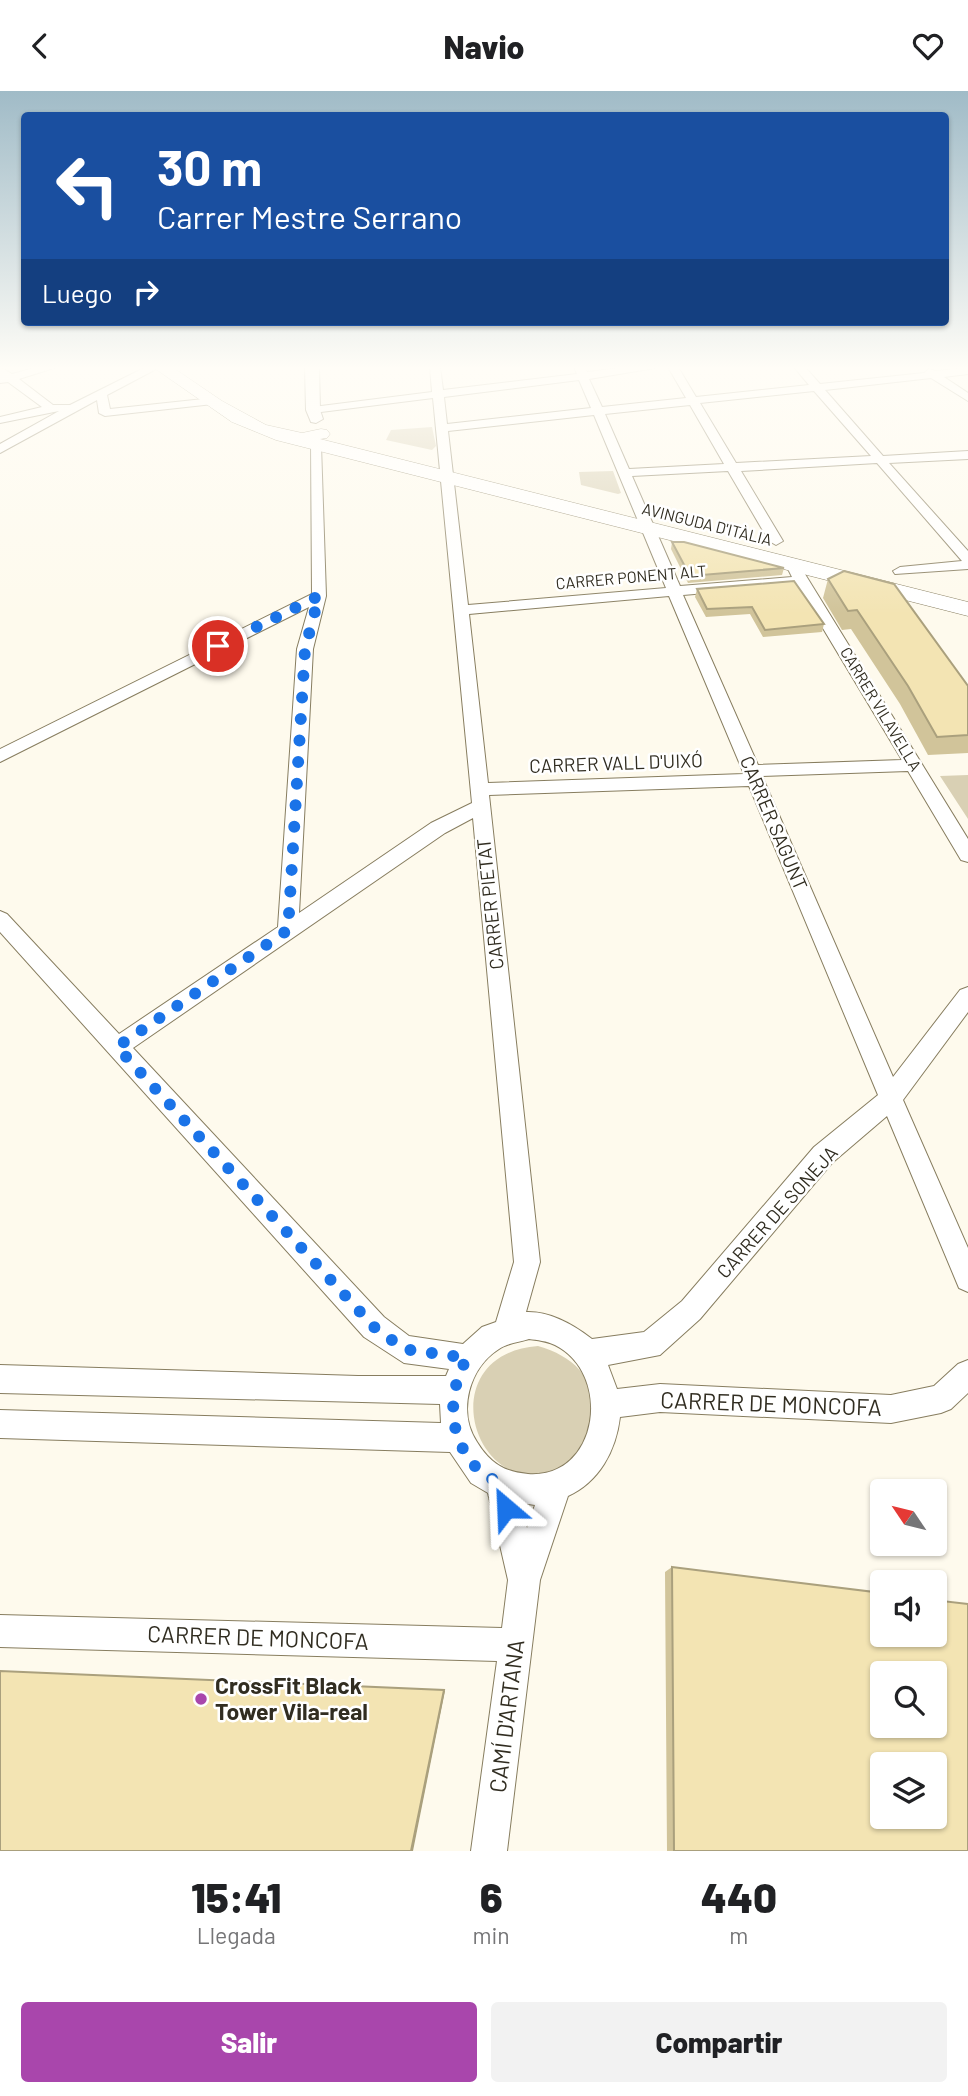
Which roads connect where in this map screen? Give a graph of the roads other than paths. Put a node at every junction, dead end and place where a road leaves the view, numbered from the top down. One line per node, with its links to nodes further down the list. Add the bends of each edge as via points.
1 (309, 449): 22 (street)
2 (383, 449): 10 (main road, AVINGUDA D'ITÀLIA)
3 (445, 449): 10 (street, CARRER PIETAT)
4 (614, 449): 11 (street, CARRER SAGUNT)
5 (722, 449): 9 (street)
6 (871, 449): 8 (street)
7 (968, 455): 8 (street)
8 (880, 460): 9 (street); 16 (street)
9 (733, 467): 11 (street); 14 (street)
10 (447, 469): 12 (main road, AVINGUDA D'ITÀLIA); 13 (main road, AVINGUDA D'ITÀLIA); 24 (street, CARRER PIETAT)
11 (624, 473): 12 (street, CARRER SAGUNT)
12 (639, 507): 13 (street, CARRER SAGUNT); 14 (main road, AVINGUDA D'ITÀLIA)
13 (647, 528): 19 (main road, AVINGUDA D'ITÀLIA); 21 (street, CARRER SAGUNT)
14 (776, 541): 15 (main road, AVINGUDA D'ITÀLIA)
15 (813, 550)
16 (968, 563): 18 (street)
17 (875, 565): 18 (main road)
18 (900, 571): 20 (main road)
19 (797, 572): 21 (street, CARRER PONENT ALT); 23 (main road, AVINGUDA D'ITÀLIA); 26 (street, CARRER VILAVELLA)
20 (954, 584)
21 (675, 591): 24 (street, CARRER PONENT ALT); 27 (street, CARRER SAGUNT)
22 (319, 596): 25 (street); 31 (street, via 305,649)
23 (968, 608)
24 (463, 610): 28 (street, CARRER PIETAT)
25 (0, 756)
26 (914, 765): 27 (street, CARRER VALL D'UIXÓ); 29 (street, CARRER VILAVELLA)
27 (753, 775): 28 (street, CARRER VALL D'UIXÓ); 34 (street, CARRER SAGUNT)
28 (479, 798): 31 (street); 36 (street, CARRER PIETAT, via 527,1262)
29 (968, 855)
30 (0, 919): 33 (street)
31 (288, 930): 33 (street)
32 (968, 996): 34 (street, CARRER DE SONEJA)
33 (117, 1047): 38 (street, via 374,1327 404,1349)
34 (891, 1098): 35 (street, CARRER SAGUNT); 37 (street, CARRER DE SONEJA, via 823,1155 691,1310 650,1345)
35 (968, 1279)
36 (508, 1328): 37 (street, via 551,1329); 38 (street, via 486,1339)
37 (587, 1354): 42 (street, via 601,1378)
38 (467, 1358): 41 (street)
39 (968, 1374): 42 (street, CARRER DE MONCOFA, via 941,1399 891,1409 660,1398)
40 (0, 1380): 41 (street)
41 (453, 1390): 44 (street)
42 (607, 1405): 46 (street, via 595,1455 578,1474)
43 (0, 1424): 44 (street)
44 (458, 1438): 45 (street, via 475,1465)
45 (500, 1485): 46 (street, via 528,1491); 47 (street, CAMÍ D'ARTANA)
46 (556, 1487): 47 (street, CAMÍ D'ARTANA)
47 (524, 1580): 49 (street, CAMÍ D'ARTANA)
48 (0, 1631): 49 (street, CARRER DE MONCOFA)
49 (516, 1645): 50 (street, CAMÍ D'ARTANA)
50 (489, 1851)

